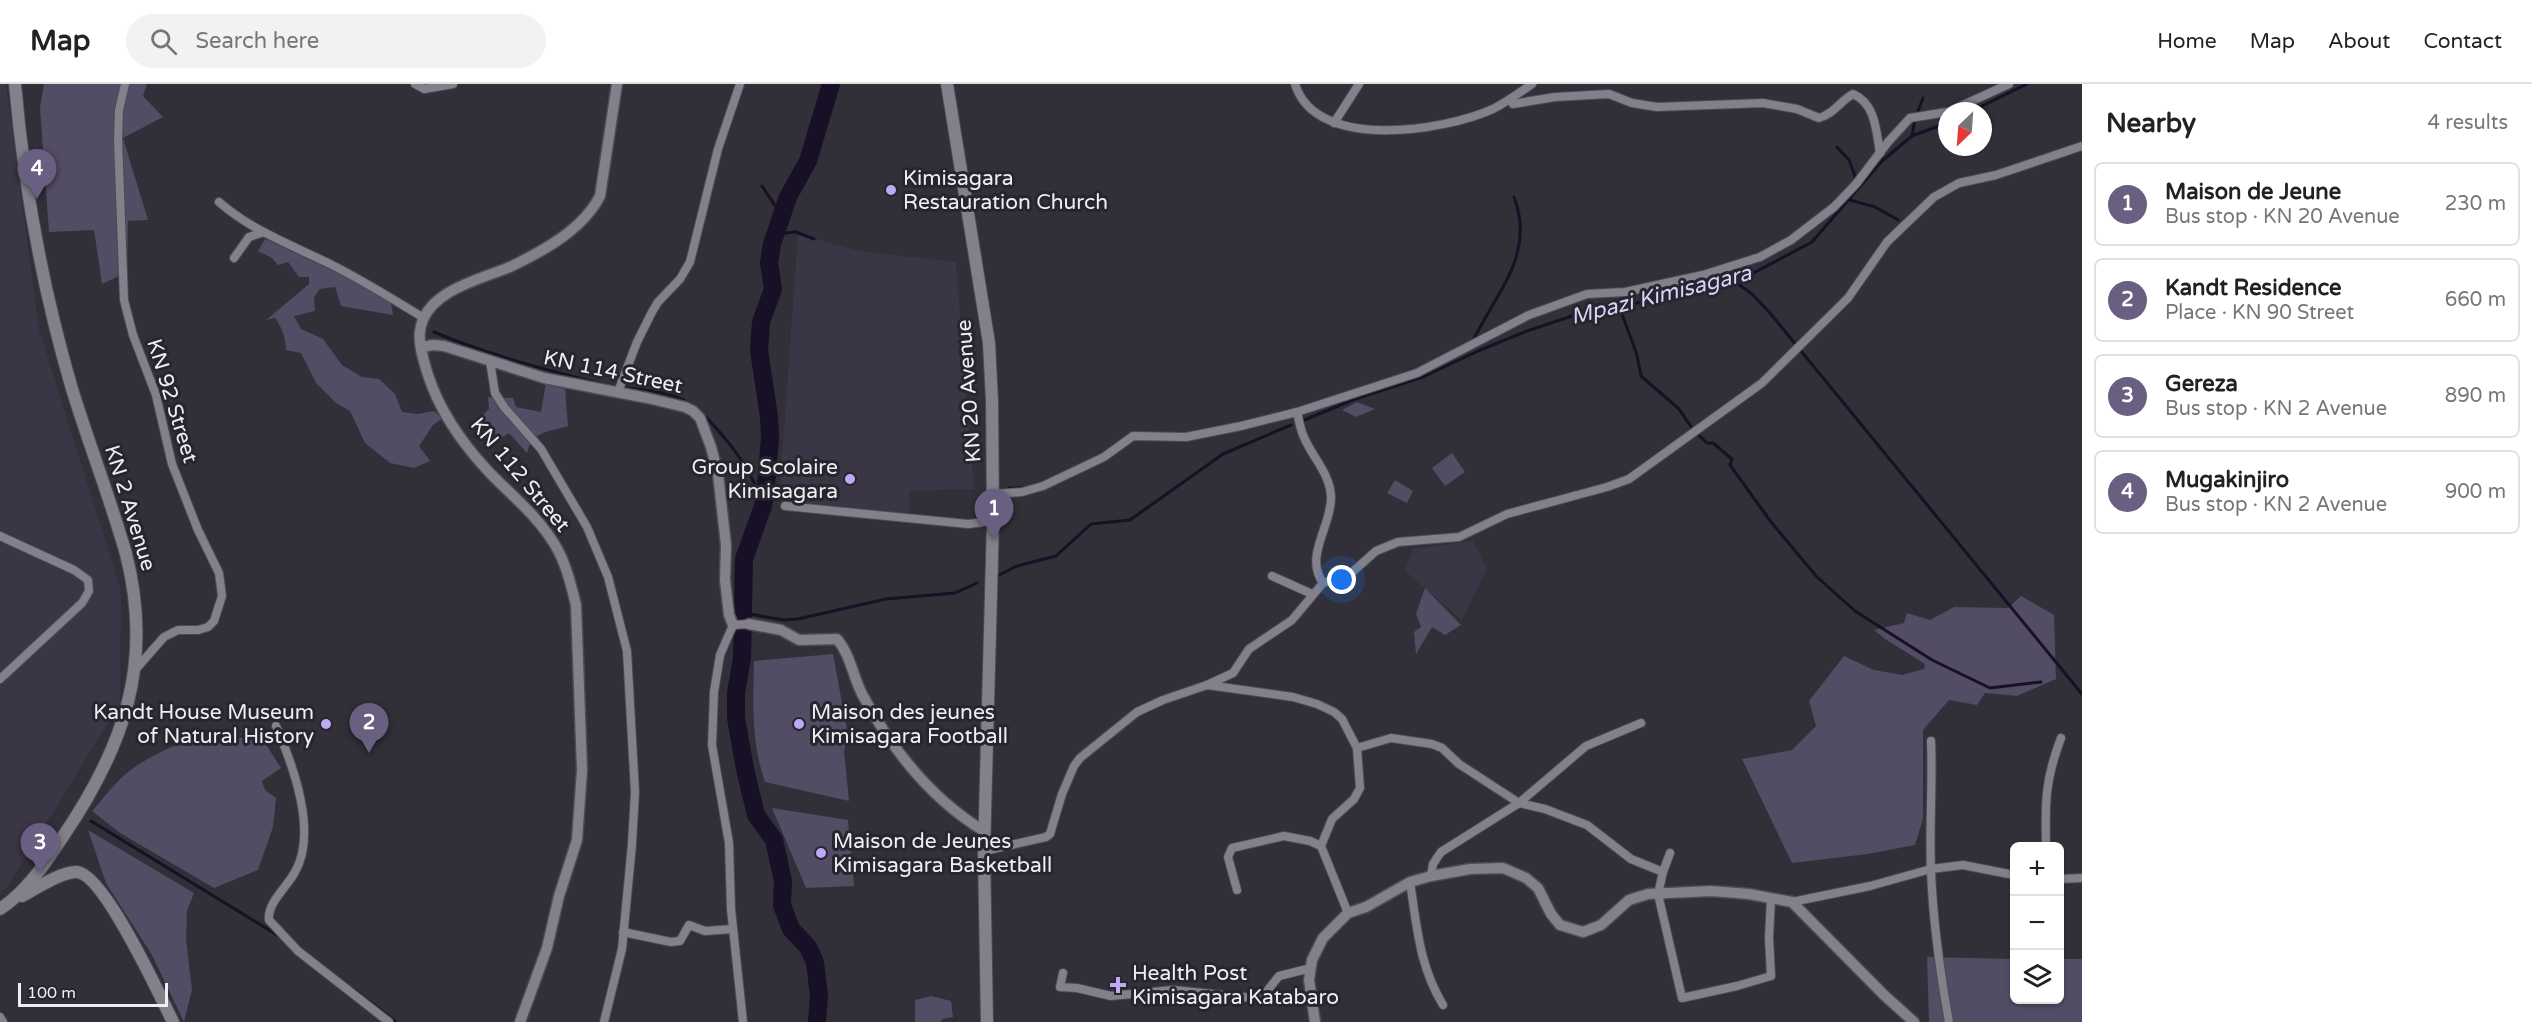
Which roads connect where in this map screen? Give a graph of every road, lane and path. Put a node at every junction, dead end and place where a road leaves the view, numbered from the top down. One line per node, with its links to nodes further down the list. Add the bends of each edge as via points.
1 (15, 84): 35 (main road, KN 2 Avenue, via 38,247 58,337 132,576)
2 (124, 84): 35 (street, KN 92 Street, via 118,140 124,300 156,395 172,464 219,573 222,596 208,627 178,630 164,637)
3 (415, 84): 4 (street, via 424,89)
4 (453, 84)
5 (617, 84): 21 (street, via 600,196 594,209 573,230 530,257 451,291)
6 (741, 84): 24 (street, via 714,164 690,262 652,312)
7 (946, 84): 26 (main road, KN 20 Avenue, via 989,343)
8 (1295, 84): 15 (street, via 1298,96 1311,109)
9 (1359, 84): 15 (street)
10 (1532, 84): 12 (street)
11 (2009, 84): 13 (street)
12 (1511, 99): 15 (street, via 1453,123 1427,127 1377,130); 17 (street, via 1513,104 1609,94 1657,107 1763,103 1797,109 1819,118 1853,94 1871,110)
13 (1968, 102)
14 (1938, 113): 17 (street, via 1910,118)
15 (1334, 123)
16 (2082, 146): 31 (street, via 1959,183 1934,198 1887,242 1848,298 1762,383 1629,479 1508,514 1459,537 1398,542 1376,551 1349,575)
17 (1880, 153): 25 (street, via 1834,207 1791,240 1760,257 1692,278 1625,292 1587,294 1560,303 1417,373)
18 (219, 202): 19 (street)
19 (264, 232): 20 (street, via 249,237); 21 (street, via 336,267)
20 (234, 258)
21 (424, 318): 22 (street, KN 112 Street, via 420,329)
22 (422, 347): 23 (street, KN 114 Street, via 444,346); 72 (street, KN 112 Street, via 435,398 459,437 540,523 556,546 576,605 582,770 577,840 547,948)
23 (490, 361): 24 (street, KN 114 Street, via 544,378); 64 (street, via 495,393 541,448 587,527 608,577 624,635 630,670 635,792)
24 (618, 392): 34 (street, KN 114 Street, via 685,406 700,418 718,474 726,545 725,580)
25 (1297, 412): 26 (street, via 1194,436 1133,436 1104,457 1043,486); 31 (street, via 1303,435 1331,496 1329,517 1317,553 1316,573)
26 (994, 494): 28 (main road, KN 20 Avenue)
27 (785, 506): 28 (street, via 968,524)
28 (993, 521): 44 (main road, KN 20 Avenue)
29 (0, 536): 36 (street, via 74,570 88,580 89,591 82,603)
30 (1272, 576): 32 (street)
31 (1323, 583): 32 (street)
32 (1312, 594): 37 (street, via 1292,620 1245,653 1233,673)
33 (749, 624): 34 (street); 44 (street, via 781,630 799,640 837,639 860,691 909,765 947,805)
34 (733, 625): 63 (street, via 720,655 712,745 729,843)
35 (135, 670): 58 (main road, KN 2 Avenue, via 120,734 102,774 87,802)
36 (0, 679)
37 (1207, 685): 42 (street, via 1317,704 1342,719); 47 (street, via 1137,712 1080,758 1046,837)
38 (1641, 723): 43 (street, via 1586,746)
39 (276, 726): 71 (street, via 300,790 304,844 296,872 271,907 269,920 298,951)
40 (2061, 738): 45 (street, via 2045,797)
41 (1931, 741): 49 (street)
42 (1357, 748): 43 (street, via 1391,738 1432,744); 46 (street, via 1358,793 1332,819)
43 (1519, 803): 50 (street, via 1587,825 1631,859); 52 (street, via 1442,852 1433,864)
44 (984, 831): 47 (main road, KN 20 Avenue)
45 (2046, 842)
46 (1321, 846): 56 (street, via 1284,836 1232,848 1228,857); 62 (street)
47 (984, 851): 75 (main road, KN 20 Avenue)
48 (1670, 853): 50 (street)
49 (1931, 869): 51 (street, via 1963,865); 60 (street); 78 (street, via 1936,948)
50 (1663, 872): 57 (street)
51 (2010, 874)
52 (1431, 876): 55 (street); 57 (street, via 1503,868 1538,888 1560,925 1583,932 1601,925 1629,900)
53 (2082, 878): 54 (street)
54 (2064, 879)
55 (1410, 882): 62 (street); 67 (street, via 1426,973)
56 (1238, 890)
57 (1658, 894): 59 (street, via 1711,891); 59 (street, via 1680,997 1685,999 1771,976)
58 (18, 898): 61 (main road, KN 2 Avenue); 70 (main road, via 66,874 77,872 87,876 109,901)
59 (1771, 898): 60 (street)
60 (1792, 902): 77 (street)
61 (0, 909)
62 (1348, 913): 65 (street, via 1323,938)
63 (733, 929): 64 (street, via 705,931 688,925 680,941 671,942); 74 (street)
64 (623, 932): 73 (street)
65 (1311, 968): 66 (street, via 1279,976 1263,996 1253,998 1173,990 1111,996 1060,987); 76 (street)
66 (1063, 973)
67 (1443, 1005)
68 (0, 1017): 69 (street)
69 (3, 1022)
70 (173, 1022)
71 (389, 1022)
72 (520, 1022)
73 (604, 1022)
74 (743, 1022)
75 (987, 1022)
76 (1315, 1022)
77 (1914, 1022)
78 (1949, 1022)

